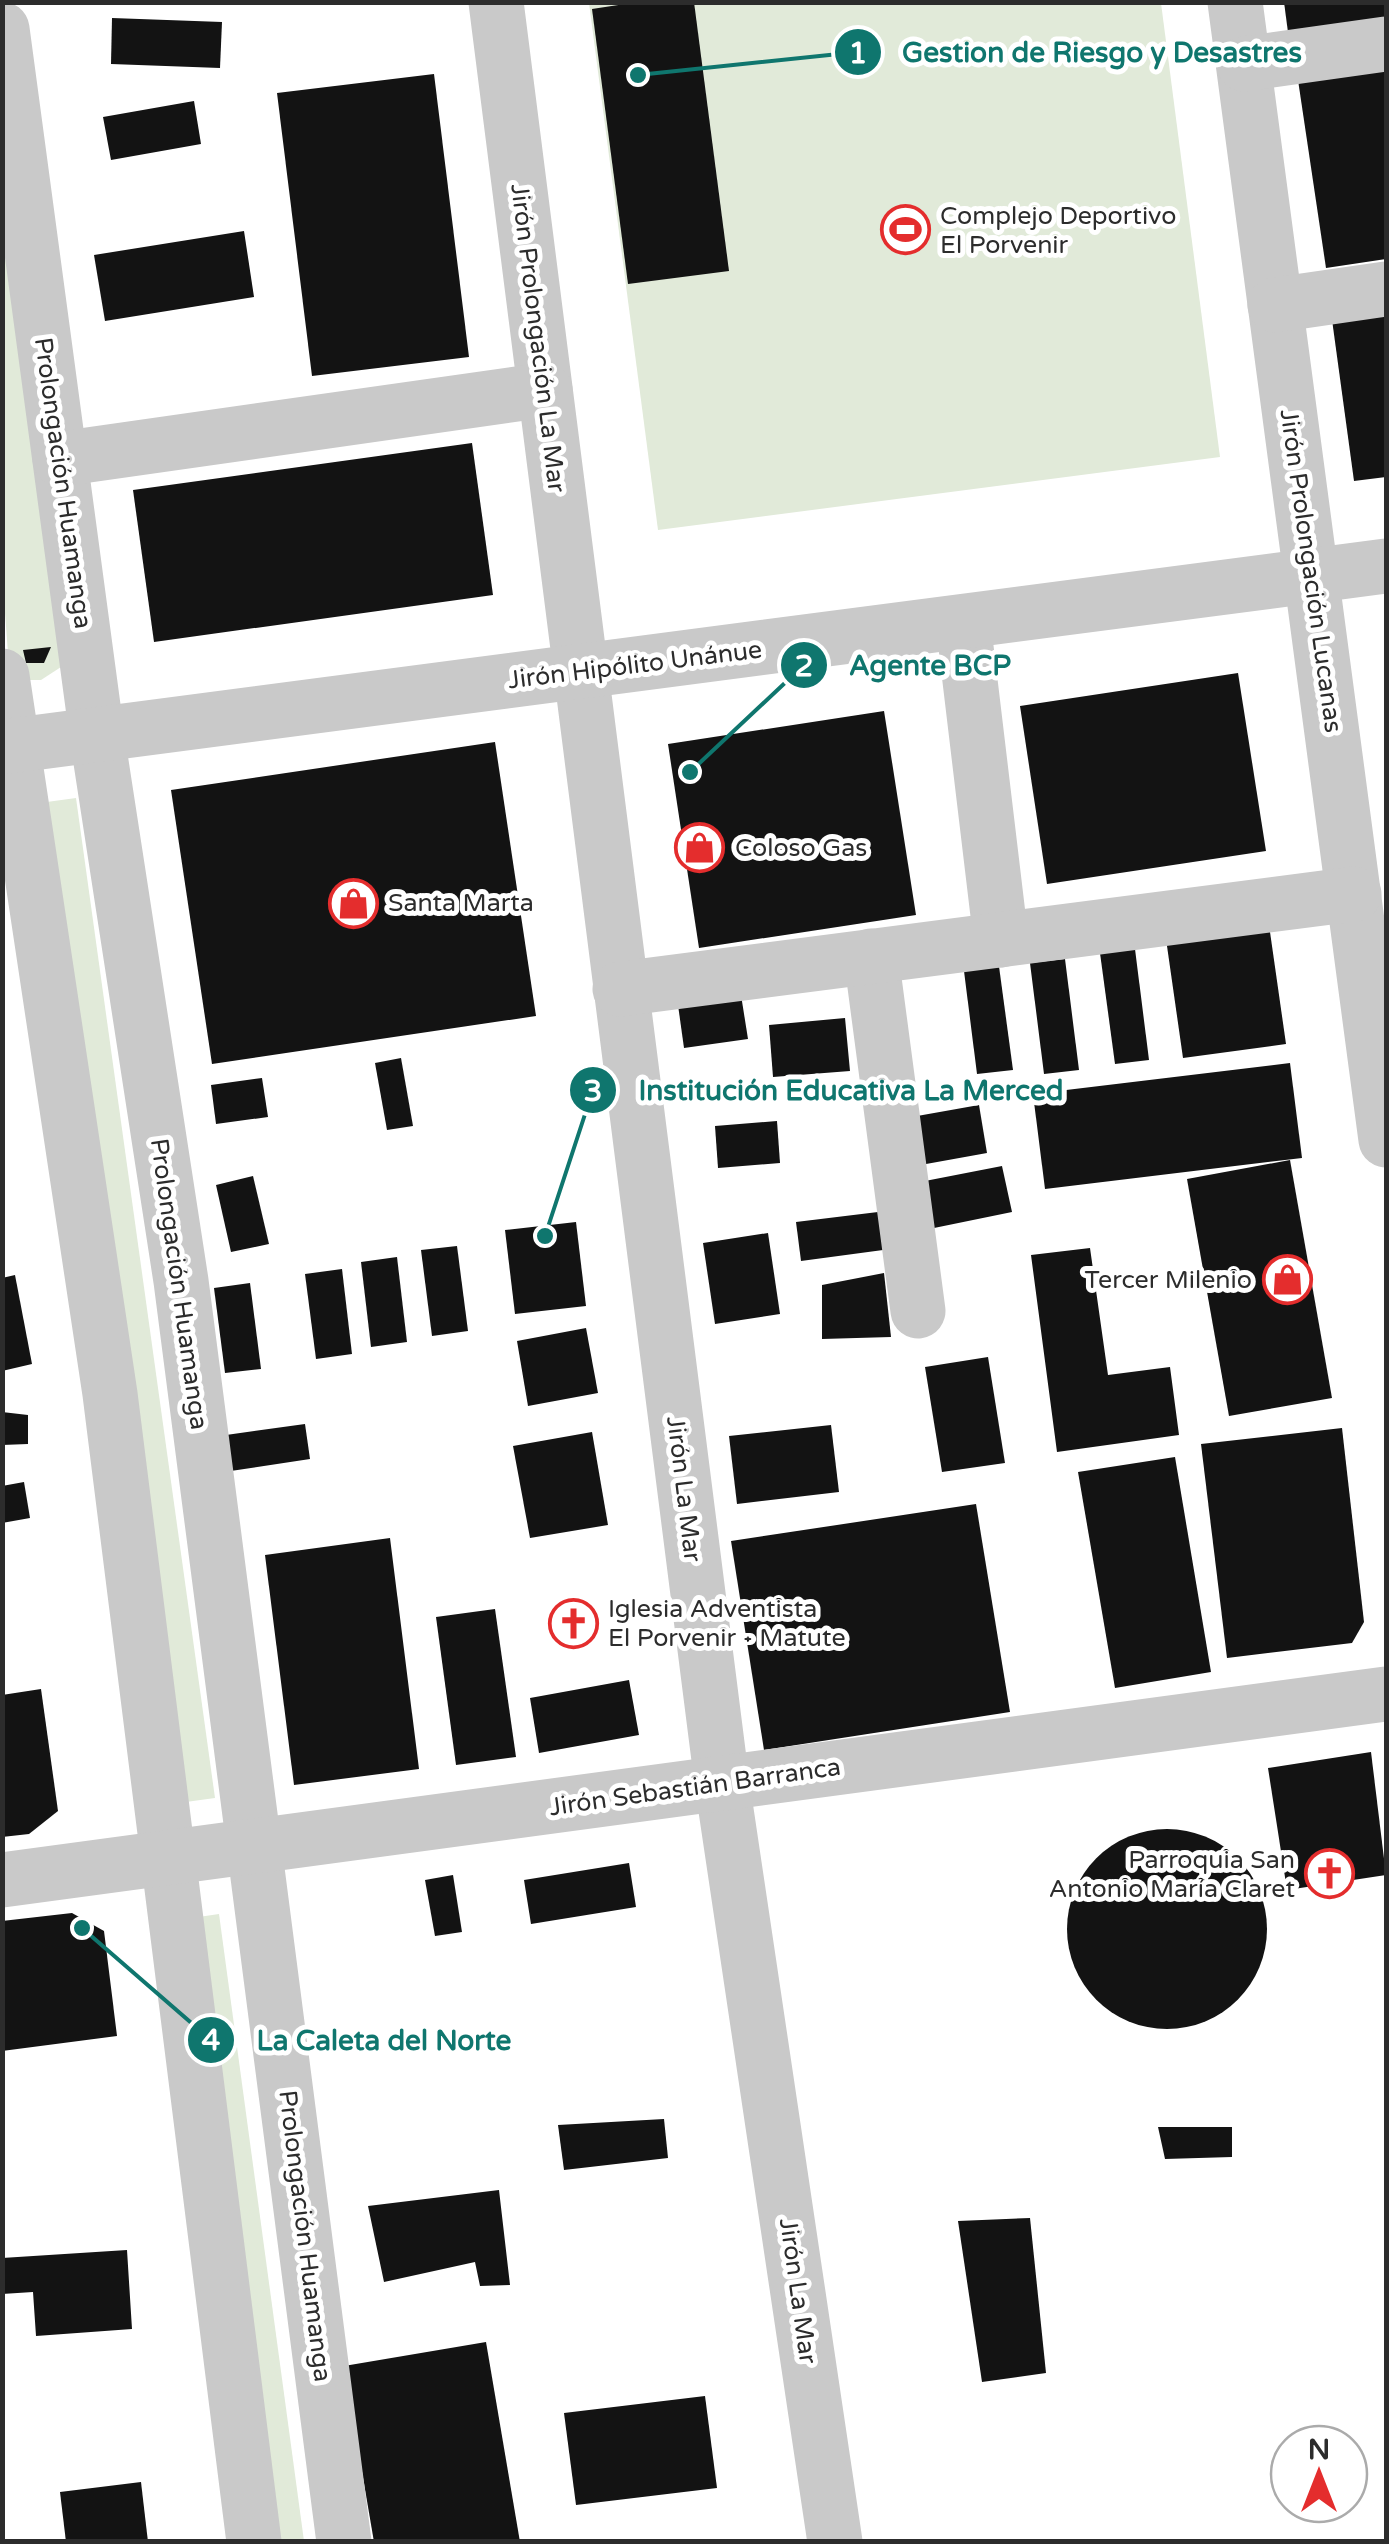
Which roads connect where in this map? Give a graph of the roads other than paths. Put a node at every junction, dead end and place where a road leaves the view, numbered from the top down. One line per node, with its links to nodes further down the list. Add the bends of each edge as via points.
1 (496, 2): 8 (street, Jirón Prolongación La Mar)
2 (1235, 2): 5 (street, Jirón Prolongación Lucanas)
3 (2, 29): 9 (street, Prolongación Huamanga)
4 (1386, 44): 5 (street)
5 (1244, 64): 7 (street, Jirón Prolongación Lucanas)
6 (1386, 289): 7 (street)
7 (1275, 305): 11 (street, Jirón Prolongación Lucanas)
8 (545, 390): 9 (street); 13 (street, Jirón Prolongación La Mar)
9 (60, 460): 15 (street, Prolongación Huamanga)
10 (1386, 566): 11 (street, Jirón Hipólito Unánue)
11 (1312, 576): 12 (street, Jirón Hipólito Unánue); 17 (street, Jirón Prolongación Lucanas)
12 (963, 622): 13 (street, Jirón Hipólito Unánue); 18 (street)
13 (580, 672): 15 (street, Jirón Hipólito Unánue); 20 (street, Jirón La Mar)
14 (2, 676): 16 (street)
15 (97, 736): 16 (street, Jirón Hipólito Unánue); 25 (street, Prolongación Huamanga, via 181,1281)
16 (7, 747): 26 (street, via 110,1394)
17 (1367, 928): 18 (street); 21 (street, Jirón Prolongación Lucanas)
18 (1001, 940): 19 (street)
19 (871, 956): 20 (street); 22 (street)
20 (620, 988): 24 (street, Jirón La Mar)
21 (1386, 1140)
22 (918, 1311)
23 (1386, 1694): 24 (street, Jirón Sebastián Barranca)
24 (722, 1783): 25 (street, Jirón Sebastián Barranca); 30 (street, Jirón La Mar)
25 (254, 1846): 26 (street, Jirón Sebastián Barranca); 29 (street, Prolongación Huamanga)
26 (168, 1858): 27 (street, Jirón Sebastián Barranca); 28 (street)
27 (2, 1880)
28 (254, 2542)
29 (344, 2542)
30 (835, 2542)

